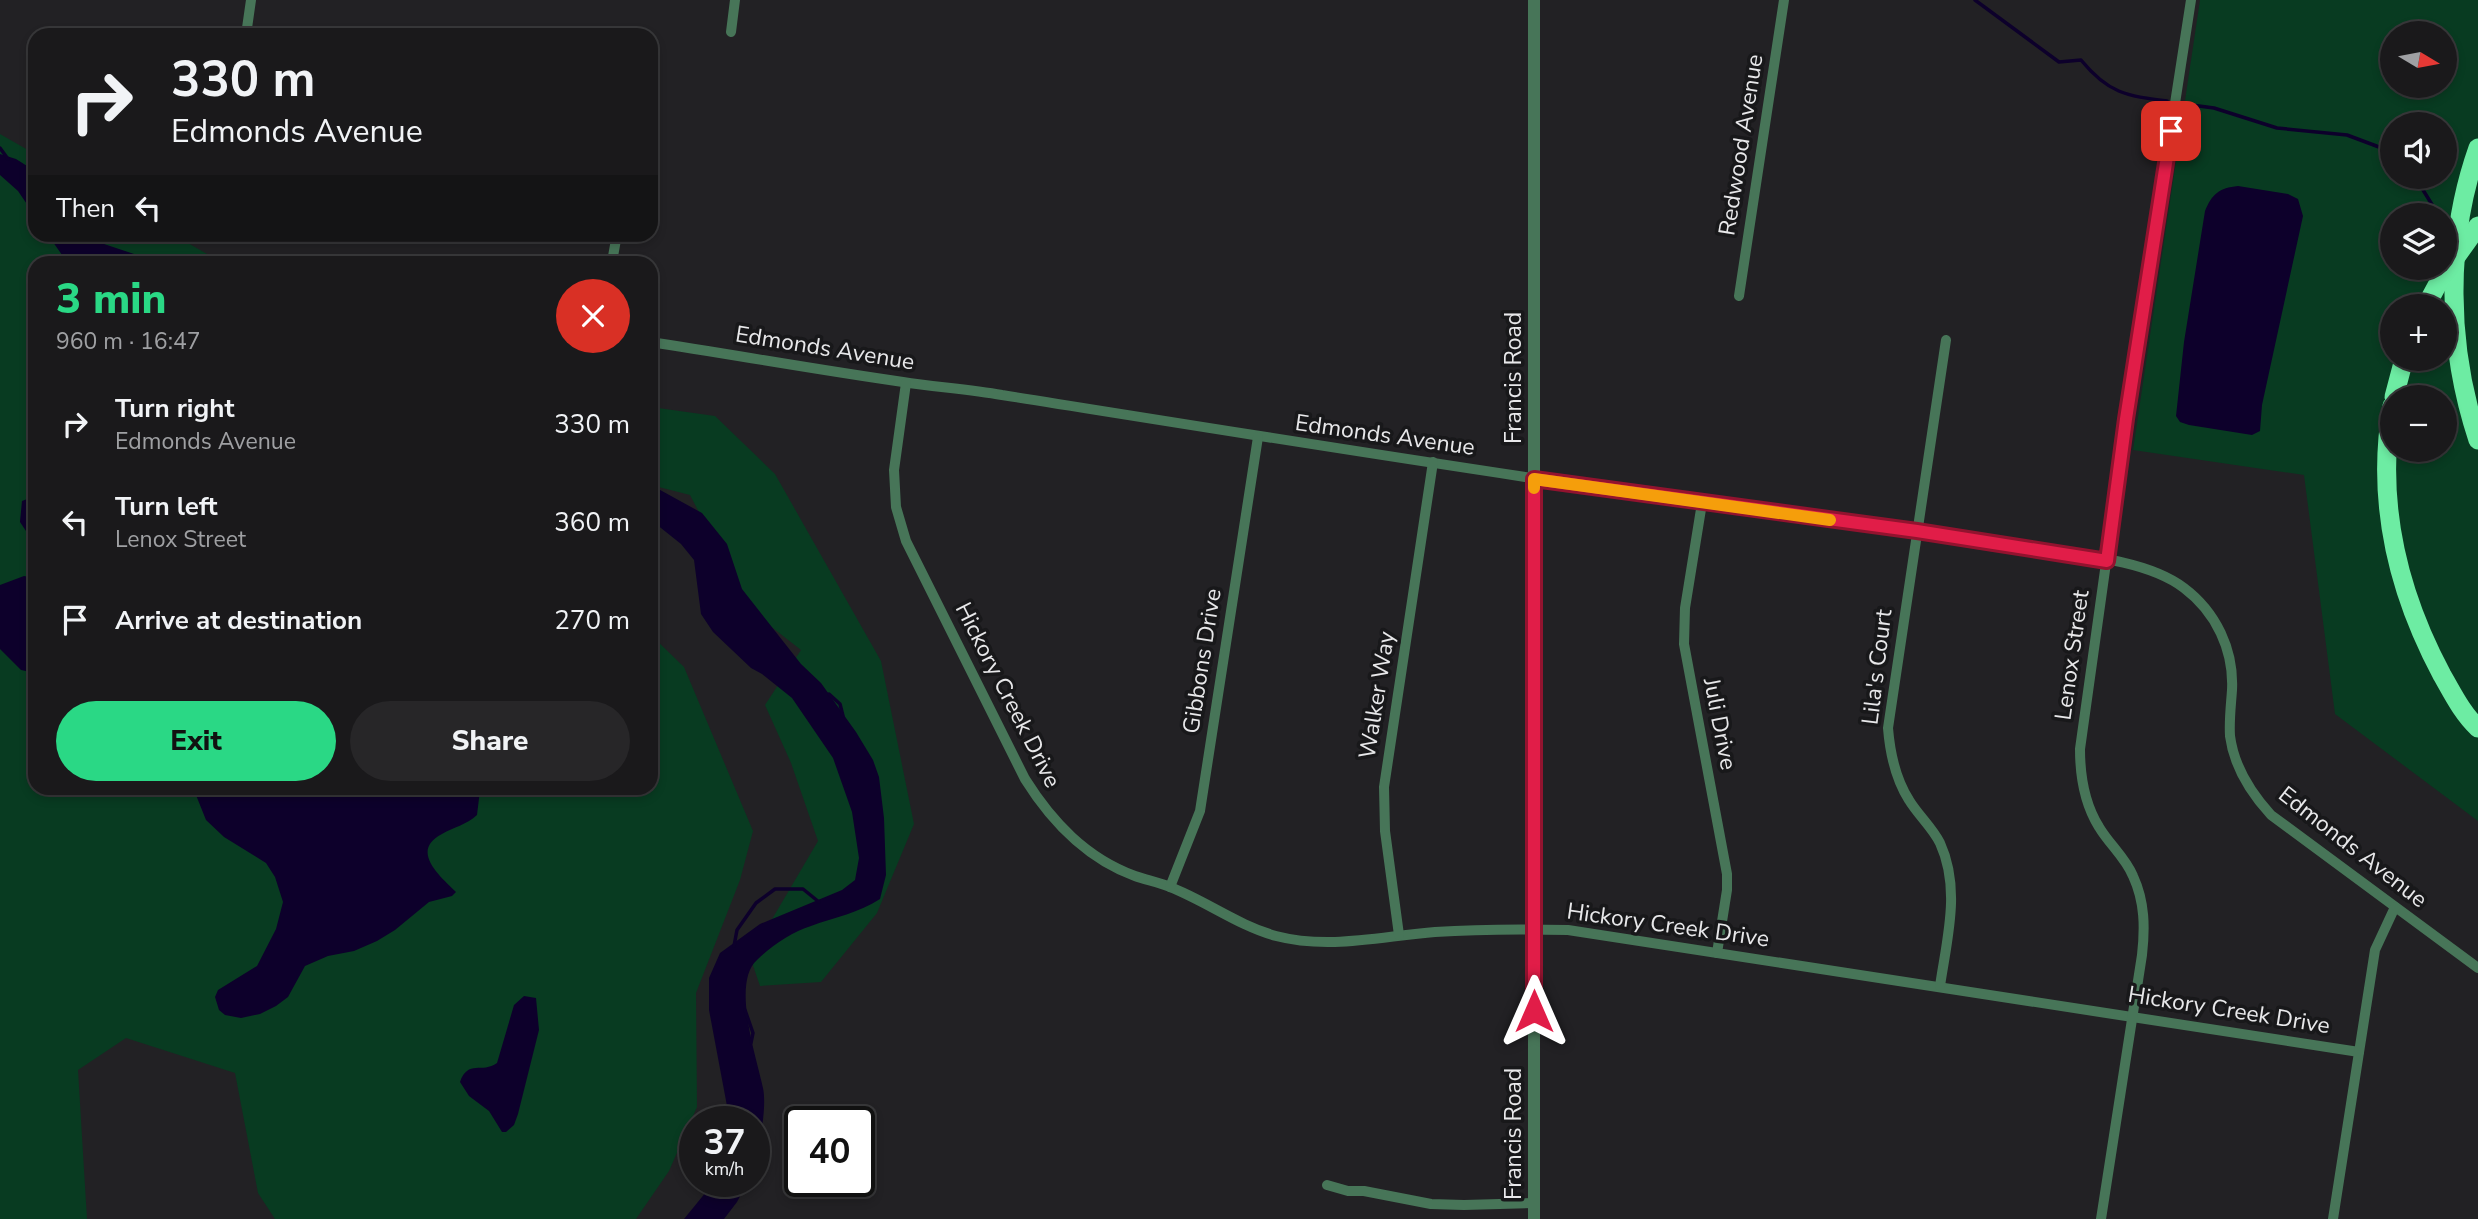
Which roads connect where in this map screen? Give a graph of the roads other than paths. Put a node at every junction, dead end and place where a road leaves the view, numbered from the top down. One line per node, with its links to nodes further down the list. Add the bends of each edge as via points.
1 (251, 0): 6 (street)
2 (735, 0): 7 (street)
3 (1534, 0): 19 (street, Francis Road)
4 (1784, 0): 11 (street, Redwood Avenue)
5 (2191, 0): 22 (street, Lenox Street)
6 (247, 28)
7 (731, 32)
8 (2478, 148): 16 (highway, via 2457,231 2454,290 2460,369)
9 (2478, 226): 10 (highway)
10 (2432, 294)
11 (1739, 296)
12 (1946, 340): 21 (street, Lila's Court)
13 (658, 343): 14 (street, Edmonds Avenue)
14 (906, 383): 15 (street, Edmonds Avenue); 24 (street, Hickory Creek Drive, via 894,470 896,507 905,541 1025,779 1044,809 1096,856 1133,876)
15 (1258, 438): 17 (street, Edmonds Avenue); 24 (street, Gibbons Drive, via 1200,811)
16 (2478, 440)
17 (1433, 462): 19 (street, Edmonds Avenue); 27 (street, Walker Way, via 1384,787)
18 (2386, 462): 23 (highway, via 2394,553 2421,633 2465,716)
19 (1534, 479): 20 (street, Edmonds Avenue); 26 (street, Francis Road)
20 (1702, 503): 21 (street, Edmonds Avenue); 28 (street, Juli Drive, via 1685,608 1684,644 1727,874)
21 (1917, 531): 22 (street, Edmonds Avenue); 30 (street, Lila's Court, via 1889,712 1889,744 1900,782 1940,842 1950,873 1952,909)
22 (2107, 561): 25 (street, Edmonds Avenue, via 2163,575 2202,604 2229,654 2230,736 2244,779 2271,815); 31 (street, Lenox Street, via 2080,761 2092,814 2132,873 2141,899 2144,935)
23 (2478, 728)
24 (1170, 887): 27 (street, Hickory Creek Drive, via 1275,936 1342,943)
25 (2395, 907): 29 (street, Edmonds Avenue); 32 (street, via 2375,950)
26 (1535, 930): 27 (street, Hickory Creek Drive); 28 (street, Hickory Creek Drive, via 1568,930); 34 (street, Francis Road)
27 (1399, 935)
28 (1717, 953): 30 (street, Hickory Creek Drive)
29 (2478, 968)
30 (1940, 986): 31 (street, Hickory Creek Drive)
31 (2132, 1016): 32 (street, Hickory Creek Drive); 36 (street, Lenox Street)
32 (2359, 1052): 37 (street)
33 (1327, 1185): 34 (street, via 1431,1204)
34 (1534, 1203): 35 (street, Francis Road)
35 (1534, 1219)
36 (2101, 1219)
37 (2333, 1219)

